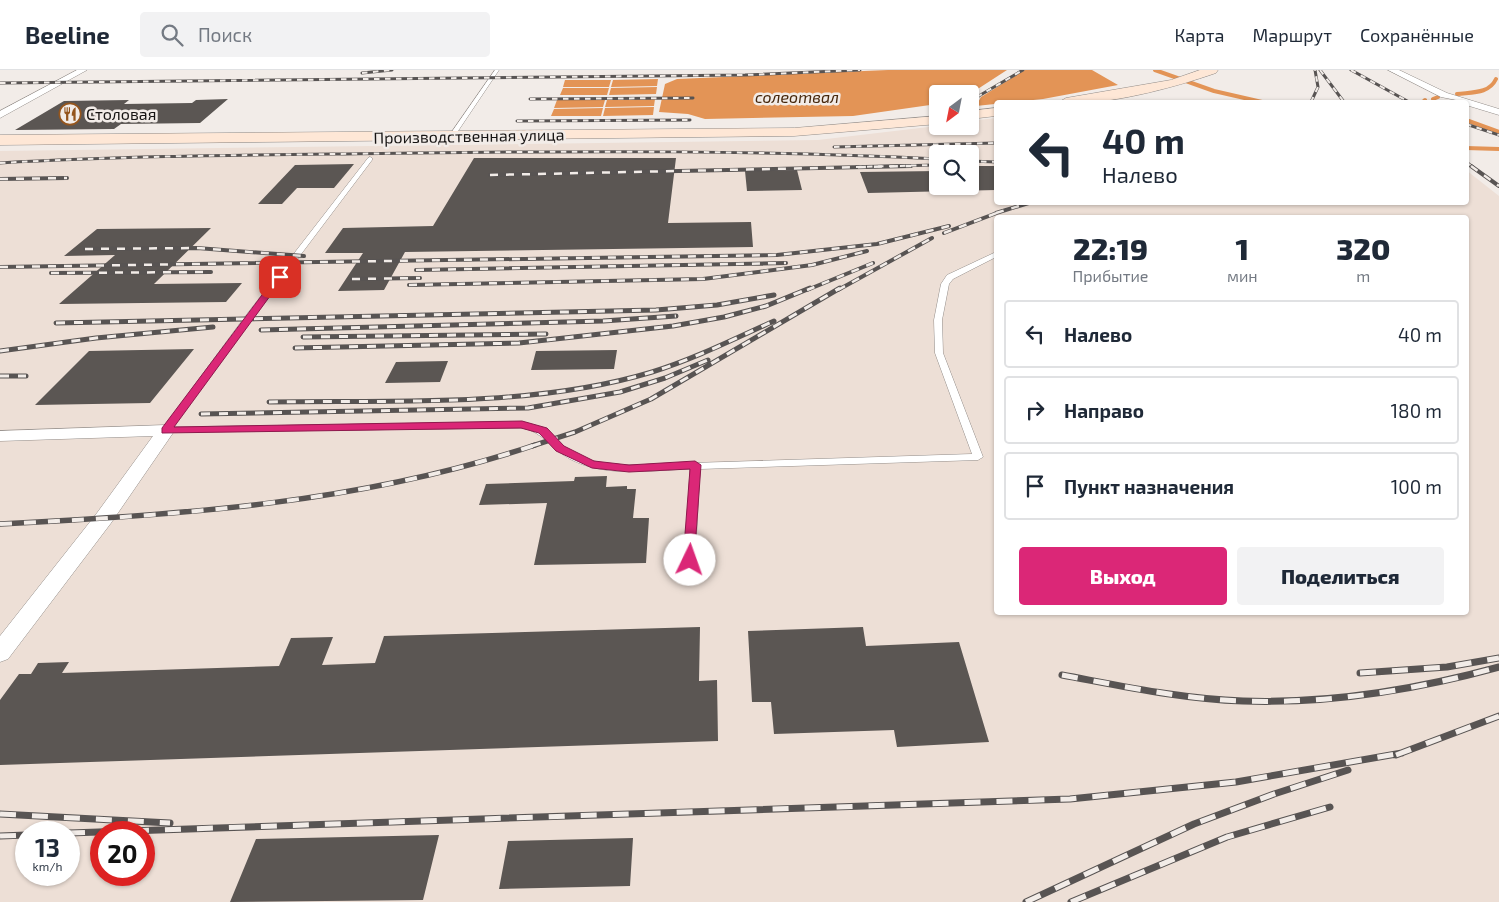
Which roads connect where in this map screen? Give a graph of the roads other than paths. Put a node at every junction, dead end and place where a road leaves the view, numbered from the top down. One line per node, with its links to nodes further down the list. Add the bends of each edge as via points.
1 (83, 70): 10 (street)
2 (497, 70): 13 (lane)
3 (1212, 70): 5 (main road, via 1174,83)
4 (1392, 70): 6 (street)
5 (1077, 100)
6 (1460, 100)
7 (1469, 103): 9 (street)
8 (994, 112): 11 (main road)
9 (1499, 112)
10 (0, 115)
11 (979, 115)
12 (929, 121): 13 (main road, Производственная улица, via 794,132)
13 (452, 136): 14 (main road, Производственная улица)
14 (0, 140)
15 (370, 159): 17 (lane)
16 (994, 255): 19 (lane, via 950,277 945,284 938,320 939,353 978,457)
17 (166, 430): 18 (street); 19 (lane, via 522,425 543,431 560,448 592,464 629,468); 21 (street, via 104,518)
18 (0, 436)
19 (695, 465): 20 (lane)
20 (690, 560)
21 (9, 631): 22 (street)
22 (0, 653)

